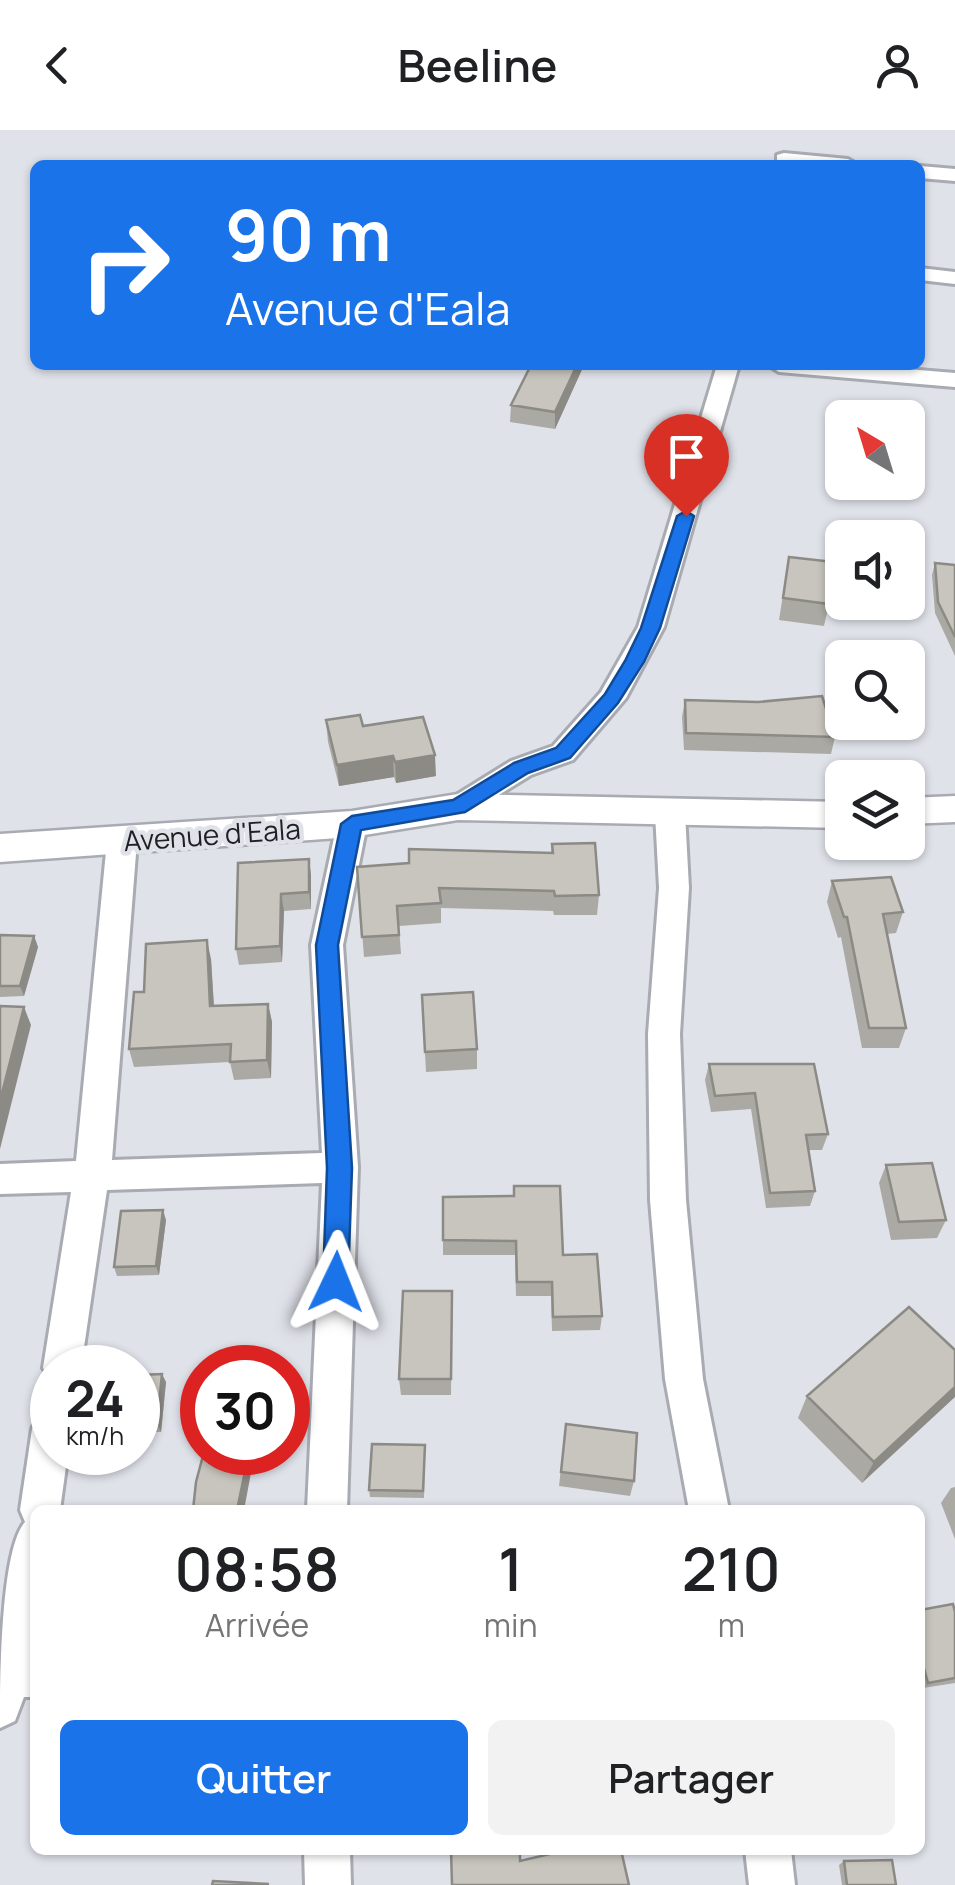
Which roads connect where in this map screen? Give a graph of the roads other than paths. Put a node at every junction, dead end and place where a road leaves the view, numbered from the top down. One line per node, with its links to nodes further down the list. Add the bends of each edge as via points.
1 (785, 156): 2 (street)
2 (813, 160)
3 (925, 172): 4 (street)
4 (955, 175)
5 (925, 275): 6 (street)
6 (955, 278)
7 (727, 370): 10 (street, via 651,628 612,698 563,753 521,768)
8 (838, 370): 9 (street)
9 (955, 380)
10 (458, 807): 13 (street, Avenue d'Eala); 15 (street, Avenue d'Eala)
11 (955, 809): 12 (street)
12 (925, 810)
13 (670, 813): 14 (street, Avenue d'Eala); 25 (street, via 668,1200 684,1379)
14 (825, 815)
15 (352, 824): 16 (street, Avenue d'Eala); 18 (street, via 327,945)
16 (122, 841): 17 (street, Avenue d'Eala); 19 (street)
17 (0, 848)
18 (340, 1168): 19 (street); 24 (street)
19 (92, 1176): 20 (street); 21 (street)
20 (0, 1180)
21 (66, 1345)
22 (45, 1475): 23 (street)
23 (41, 1505)
24 (327, 1505)
25 (707, 1505)
26 (30, 1567): 27 (street)
27 (10, 1684)
28 (327, 1855): 30 (street)
29 (769, 1855): 31 (street)
30 (328, 1885)
31 (772, 1885)

